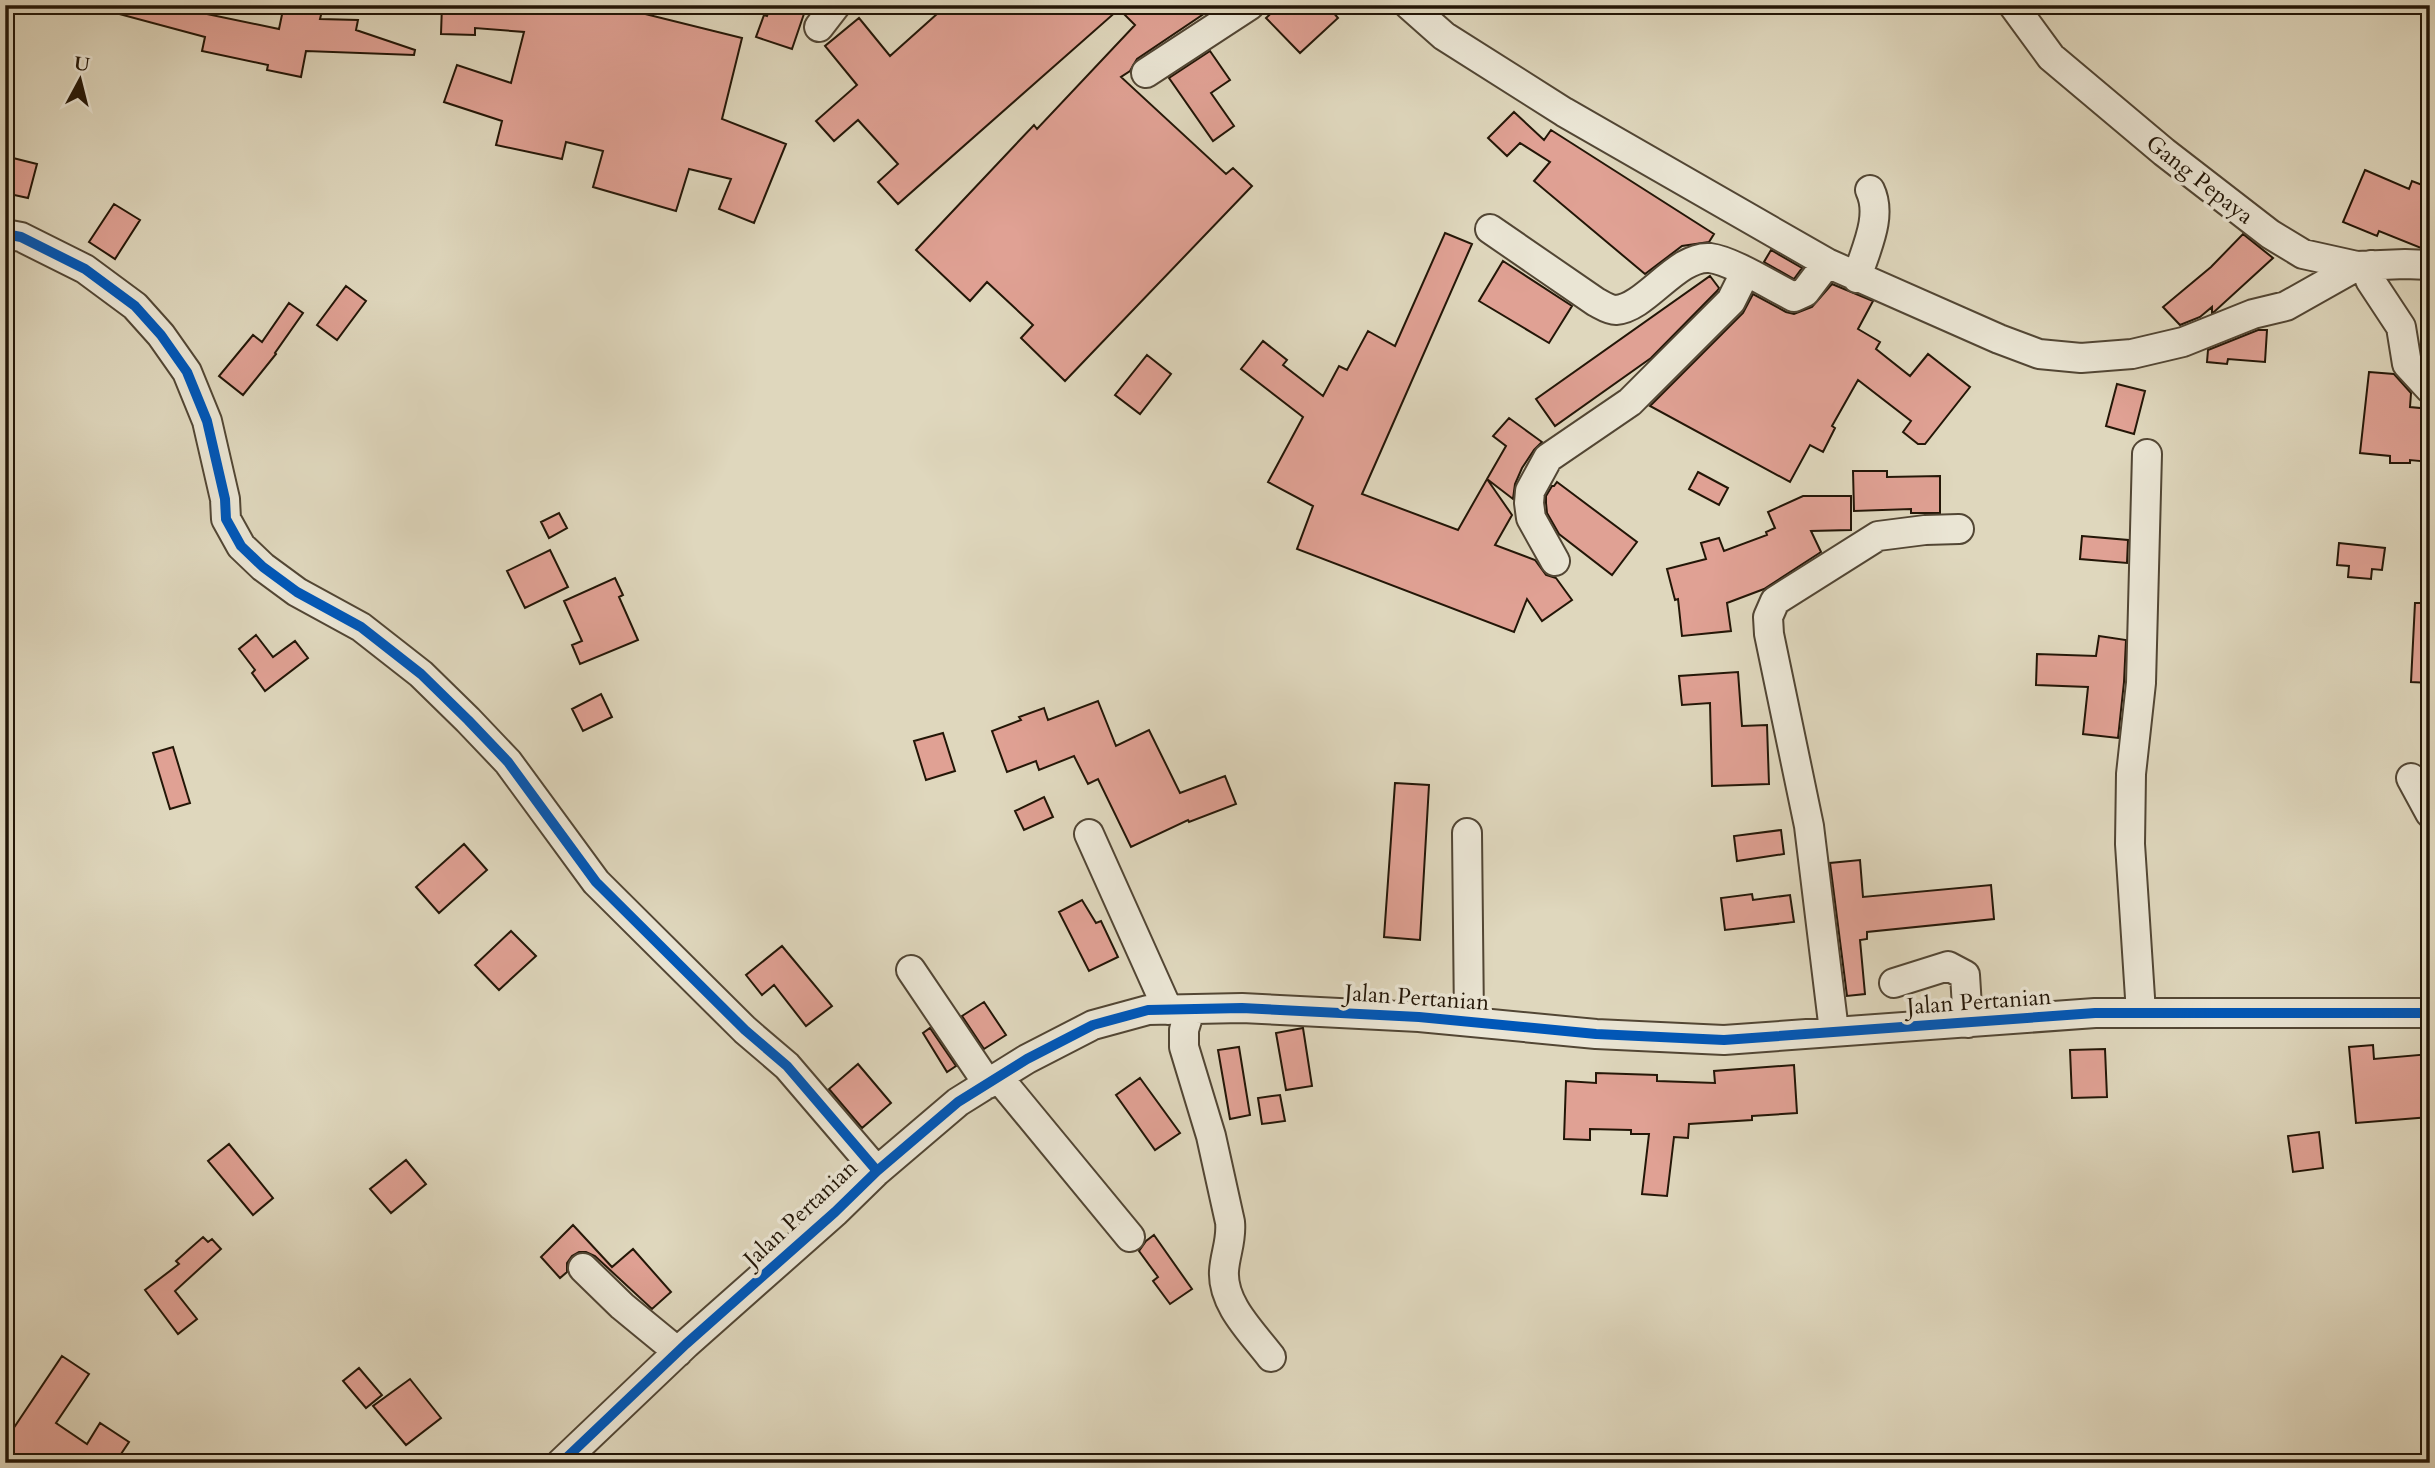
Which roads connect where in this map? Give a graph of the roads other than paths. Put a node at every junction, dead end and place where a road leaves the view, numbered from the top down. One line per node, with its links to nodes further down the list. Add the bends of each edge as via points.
1 (836, 5): 5 (street)
2 (1250, 5): 6 (street)
3 (1409, 5): 10 (street, via 1444,36 1564,112)
4 (2013, 5): 12 (street, Gang Pepaya, via 2051,57 2270,234 2303,254)
5 (819, 27)
6 (1146, 73)
7 (1870, 190): 14 (street, via 1876,214)
8 (1490, 229): 13 (street, via 1613,310 1628,307 1700,259 1710,258)
9 (5, 234): 32 (street, via 21,237 85,269 135,306 187,372 207,421 226,519 241,546 297,592 362,627 421,674 468,720 508,762 596,882 787,1066)
10 (1828, 263): 13 (street, via 1805,292 1794,297); 14 (street)
11 (2430, 265): 12 (street, Gang Pepaya)
12 (2364, 266): 14 (street, via 2286,306 2183,342 2132,354 2081,358 2039,354); 15 (street, via 2401,327 2407,364)
13 (1745, 273): 18 (street, via 1731,301 1630,402 1548,458 1530,491 1529,503 1531,517)
14 (1857, 278)
15 (2430, 390)
16 (2147, 454): 26 (street, via 2141,683 2130,821)
17 (1959, 528): 30 (street, via 1878,536 1774,601 1768,617 1809,826)
18 (1555, 561)
19 (2411, 778): 20 (street)
20 (2430, 813)
21 (1089, 834): 25 (street)
22 (1467, 834): 28 (street)
23 (911, 970): 31 (street)
24 (1894, 983): 29 (street, via 1948,965 1956,968 1965,975)
25 (1179, 1010): 28 (street, Jalan Pertanian, via 1256,1009); 31 (street, Jalan Pertanian, via 1148,1010 1093,1025); 36 (street, via 1184,1047 1230,1222 1225,1285 1230,1302)
26 (2141, 1013): 27 (street, Jalan Pertanian); 29 (street, Jalan Pertanian)
27 (2430, 1013)
28 (1469, 1020): 30 (street, Jalan Pertanian, via 1596,1034 1724,1040)
29 (1969, 1023): 30 (street, Jalan Pertanian)
30 (1834, 1031)
31 (993, 1081): 32 (street, Jalan Pertanian, via 958,1102); 33 (street)
32 (877, 1171): 35 (street, Jalan Pertanian)
33 (1130, 1237)
34 (583, 1268): 35 (street)
35 (678, 1352): 37 (street, Jalan Pertanian)
36 (1271, 1357)
37 (561, 1463)

